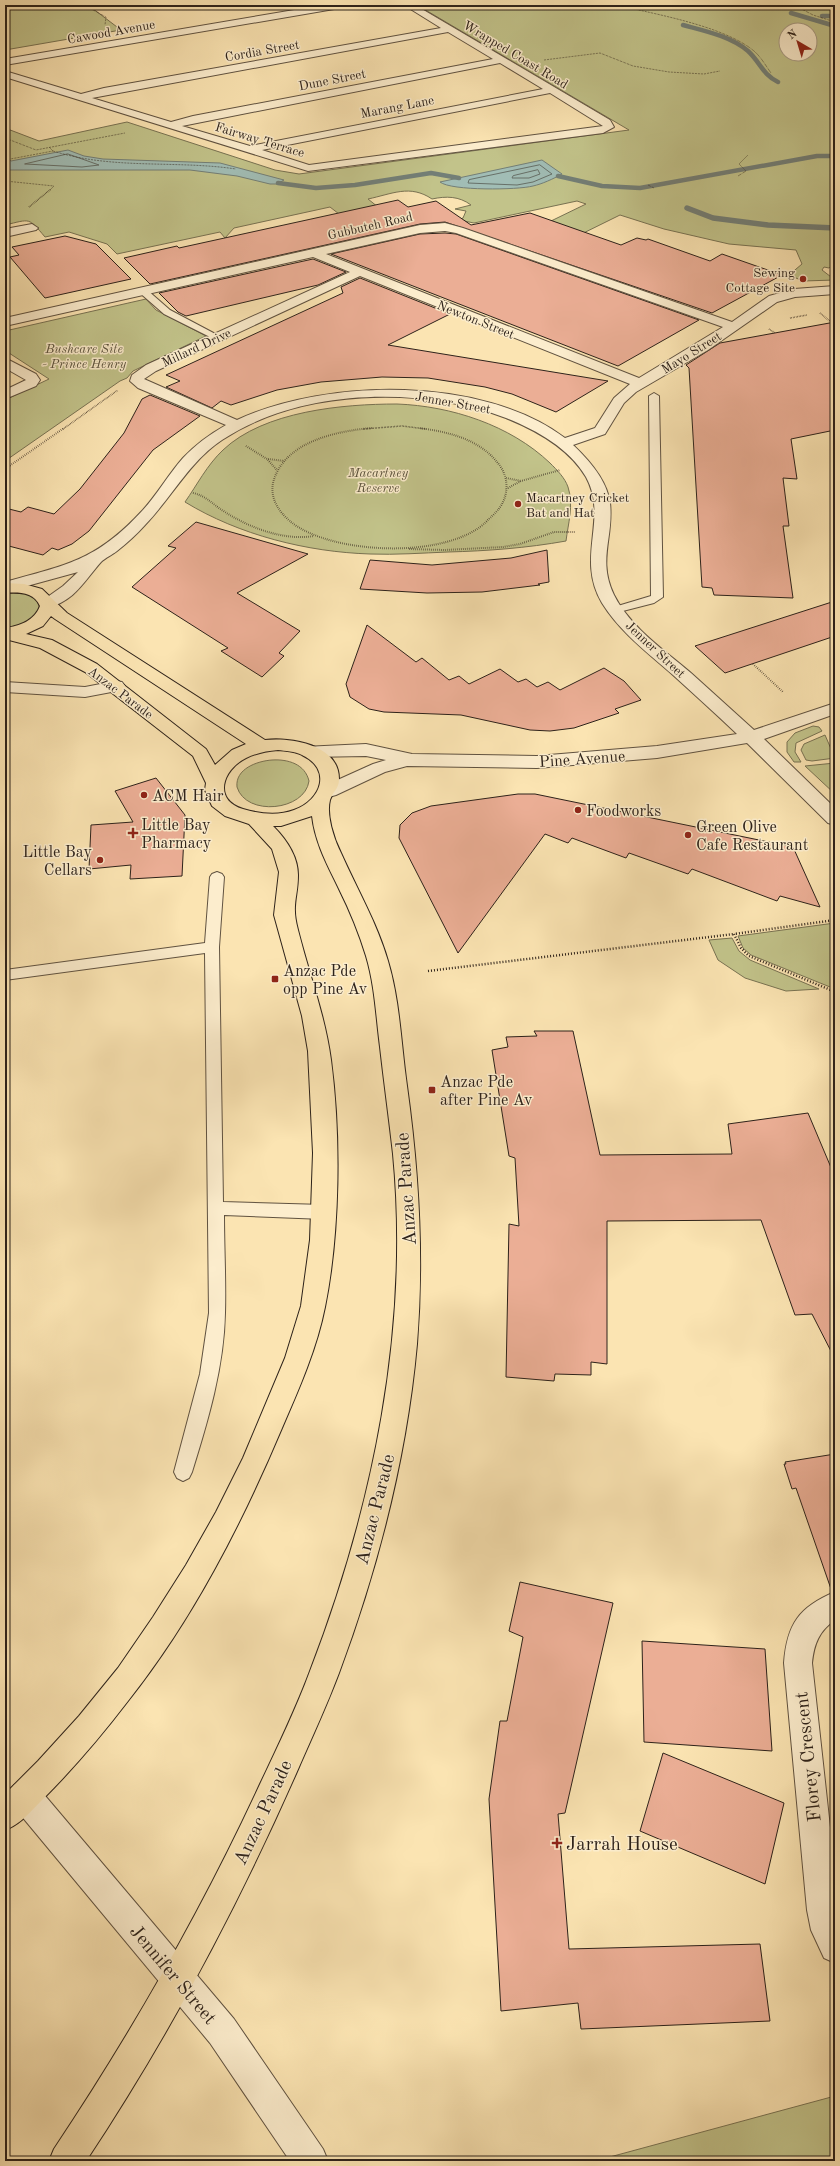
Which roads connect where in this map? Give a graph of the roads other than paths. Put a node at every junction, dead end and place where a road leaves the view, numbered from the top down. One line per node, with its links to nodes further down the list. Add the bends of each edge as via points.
1 (340, 5): 5 (street, Cawood Avenue)
2 (408, 5): 3 (street, Wrapped Coast Road)
3 (449, 29): 4 (street, Wrapped Coast Road); 8 (street, Cordia Street, via 104,91)
4 (501, 60): 7 (street, Wrapped Coast Road); 9 (street, Dune Street, via 193,118)
5 (5, 62)
6 (5, 74): 8 (street, Fairway Terrace)
7 (551, 90): 10 (street, Wrapped Coast Road, via 606,122); 11 (street, Marang Lane)
8 (79, 98): 9 (street, Fairway Terrace)
9 (170, 126): 11 (street, Fairway Terrace)
10 (609, 127): 11 (street, Fairway Terrace, via 603,130 315,168 302,167)
11 (249, 150)
12 (32, 228): 13 (street)
13 (5, 233)
14 (314, 253): 15 (street, Newton Street); 17 (street, Gubbuteh Road); 19 (street, Gubbuteh Road, via 420,229 454,229)
15 (359, 272): 20 (street, Millard Drive); 22 (street, Newton Street)
16 (835, 290): 19 (street, Mayo Street, via 797,293 776,298)
17 (144, 291): 18 (street, Gubbuteh Road); 20 (lane, via 167,312)
18 (5, 322)
19 (732, 326): 22 (street, Mayo Street, via 690,355)
20 (217, 337): 25 (street, Millard Drive, via 151,368 138,376 137,381)
21 (5, 362): 23 (street, via 33,380)
22 (639, 383): 26 (street, Mayo Street, via 621,398 600,431)
23 (5, 395)
24 (654, 396): 30 (lane, via 657,597 650,602)
25 (237, 425): 26 (street, Jenner Street, via 278,409 311,401 349,396 403,394 455,400 486,407 529,422); 27 (street, Jenner Street, via 194,455 137,524)
26 (564, 443): 30 (street, Jenner Street, via 583,462 600,494 603,514 598,547 598,571)
27 (95, 559): 28 (street, Jenner Street); 29 (street, Jenner Street, via 88,572 74,587)
28 (5, 588): 29 (main road, Anzac Parade, via 34,591 44,598)
29 (47, 604): 31 (main road, via 46,613 36,623 20,631); 36 (main road, Anzac Parade)
30 (615, 610): 35 (street, Jenner Street)
31 (5, 634): 32 (main road, Anzac Parade, via 46,644 64,652)
32 (116, 686): 33 (street, via 84,692); 39 (main road, Anzac Parade, via 200,754)
33 (5, 687)
34 (835, 708): 35 (street, Pine Avenue)
35 (752, 737): 38 (street, Pine Avenue, via 657,752 537,762); 42 (street, Jenner Street)
36 (261, 746): 37 (main road, via 286,745); 39 (main road, via 244,750 229,758 219,769)
37 (309, 751): 38 (street, via 366,750); 40 (main road, via 329,768 332,780)
38 (411, 760): 40 (street, Pine Avenue, via 379,768)
39 (214, 781): 41 (main road, via 215,793 222,803 236,813)
40 (325, 796): 41 (main road, via 308,811 292,817); 52 (main road, Anzac Parade, via 321,820 324,836 346,882 377,959 385,999 407,1185 409,1289 406,1338 386,1466 360,1565 332,1654 260,1819 200,1943)
41 (255, 819): 47 (main road, via 272,834 284,855 288,880 283,905 284,915 307,995 319,1051 324,1118)
42 (835, 819)
43 (217, 877): 44 (lane)
44 (212, 947): 45 (lane); 46 (lane)
45 (5, 975)
46 (216, 1208): 47 (lane); 48 (lane, via 216,1345 205,1396)
47 (324, 1212): 50 (main road, via 312,1308 296,1361 237,1501 181,1601 137,1667 106,1707)
48 (183, 1472)
49 (835, 1606): 51 (street, Florey Crescent, via 822,1612 808,1626 799,1645 798,1663 823,1910 827,1930)
50 (15, 1806): 52 (street, Jennifer Street)
51 (835, 1947)
52 (178, 1980): 53 (main road, Anzac Parade); 54 (street, Jennifer Street, via 222,2031)
53 (66, 2161)
54 (311, 2161)

